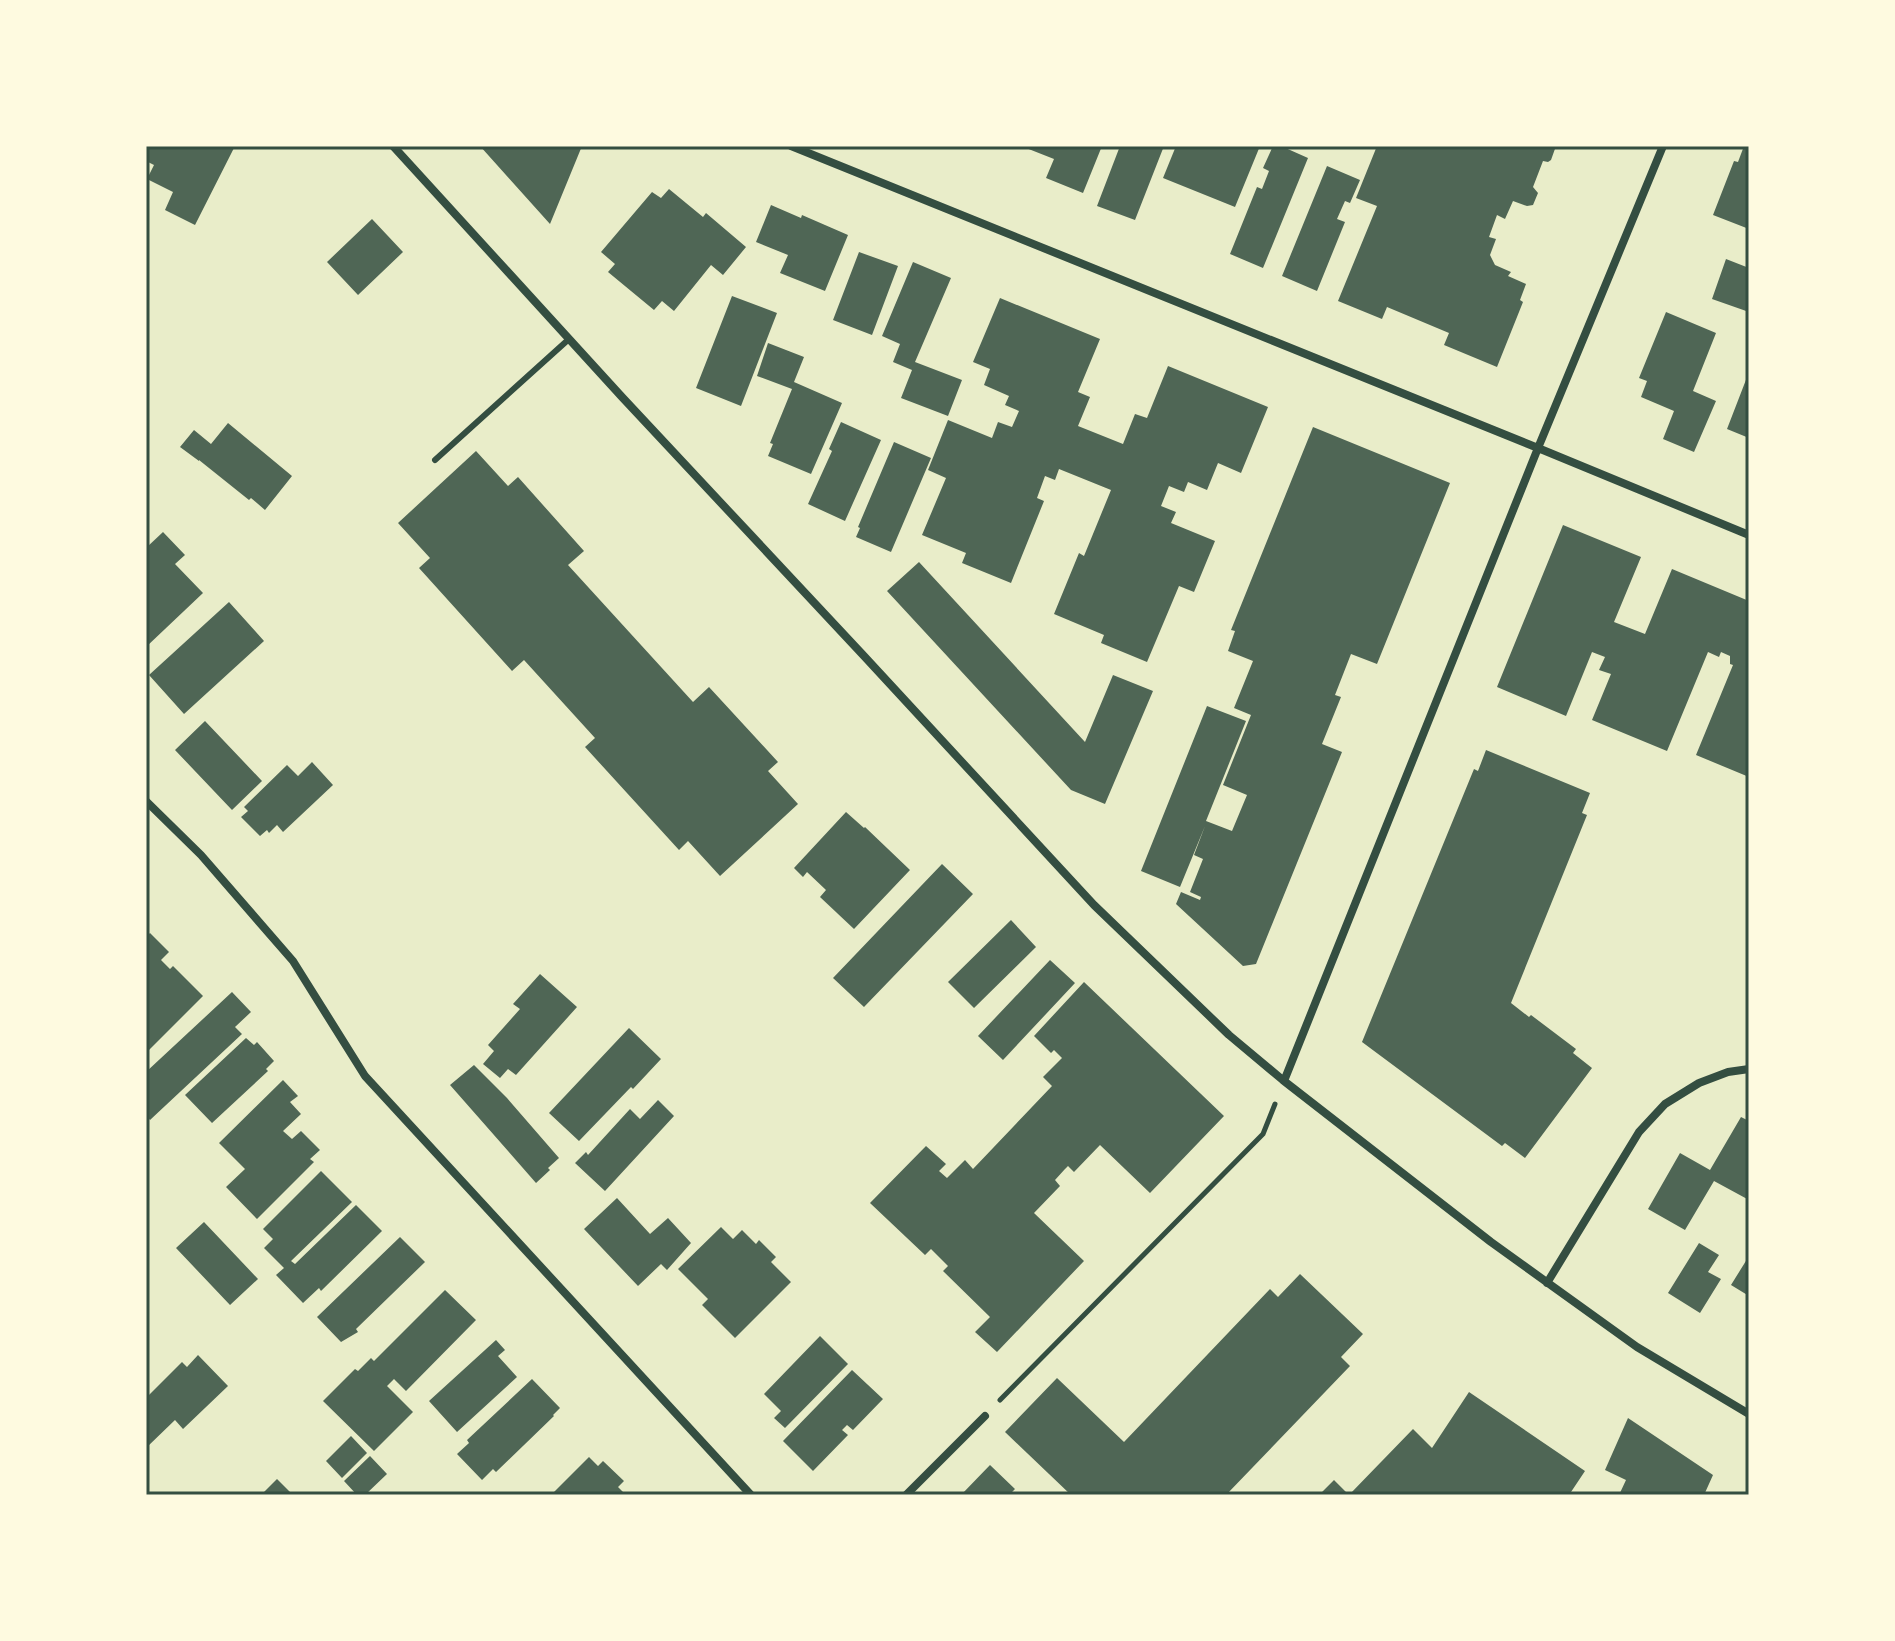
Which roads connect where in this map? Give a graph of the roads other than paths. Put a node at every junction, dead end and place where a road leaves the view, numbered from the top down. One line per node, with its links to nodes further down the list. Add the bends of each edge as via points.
1 (393, 146): 4 (street)
2 (791, 146): 5 (street)
3 (1663, 146): 5 (street)
4 (569, 339): 6 (lane); 10 (street, via 1094,905)
5 (1538, 448): 7 (street); 10 (street)
6 (435, 460)
7 (1749, 535)
8 (146, 801): 14 (street, via 293,961 365,1076)
9 (1749, 1069): 11 (street, via 1699,1083 1665,1104 1639,1132)
10 (1284, 1081): 11 (street)
11 (1547, 1283): 12 (street, via 1637,1347)
12 (1749, 1414)
13 (985, 1416): 15 (street)
14 (751, 1495)
15 (906, 1495)

